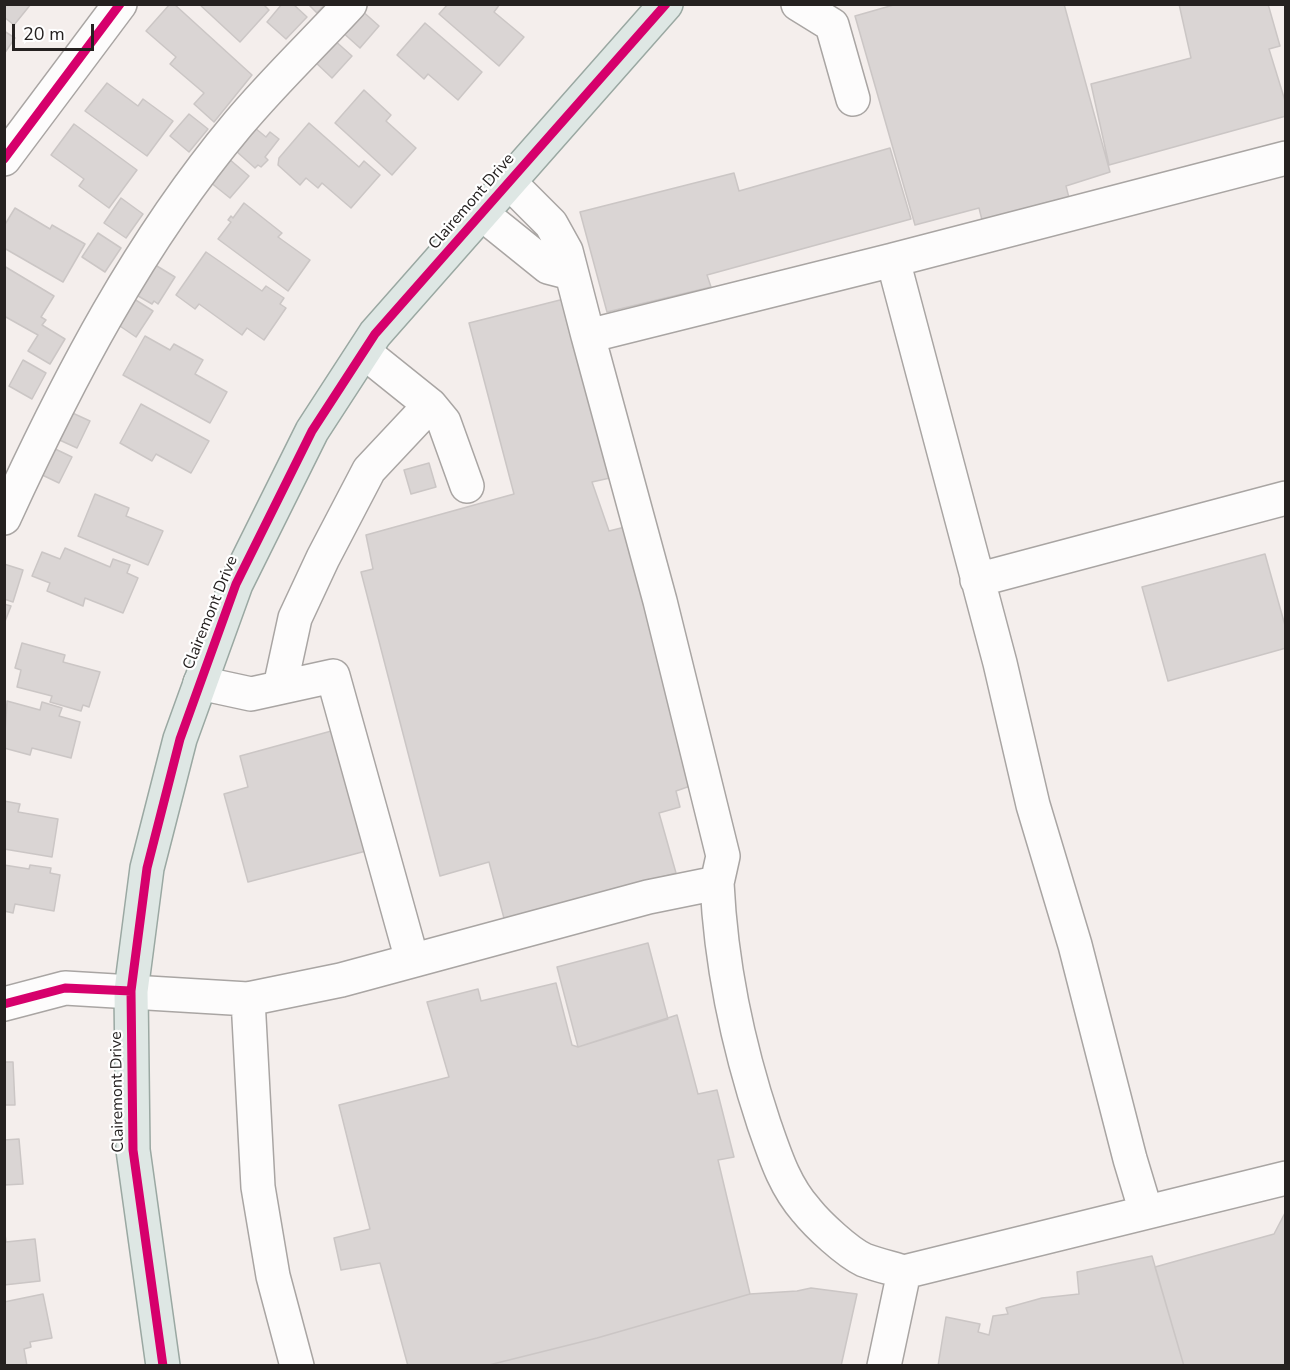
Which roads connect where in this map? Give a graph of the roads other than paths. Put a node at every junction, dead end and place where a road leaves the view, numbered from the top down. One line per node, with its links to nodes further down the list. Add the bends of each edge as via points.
1 (120, 4): 7 (street)
2 (350, 4): 17 (street, via 238,124 174,208 112,302)
3 (666, 4): 8 (main road, Clairemont Drive)
4 (798, 4): 5 (street, via 832,25)
5 (853, 99)
6 (1286, 158): 10 (street)
7 (4, 159)
8 (509, 182): 9 (main road, Clairemont Drive); 11 (street, via 551,224 566,251)
9 (481, 213): 11 (street, via 548,267); 13 (main road, Clairemont Drive, via 375,334)
10 (893, 260): 12 (street); 18 (street)
11 (571, 273): 12 (street)
12 (588, 336): 21 (street, via 660,601 723,856)
13 (364, 352): 14 (street); 19 (main road, Clairemont Drive, via 312,431 236,584)
14 (430, 405): 15 (street, via 444,422); 20 (street, via 369,470 295,618)
15 (467, 486)
16 (1286, 498): 18 (street)
17 (4, 518)
18 (977, 580): 27 (street, via 1033,805 1075,945)
19 (200, 683): 20 (street, via 251,694); 23 (main road, Clairemont Drive, via 180,740 147,868)
20 (280, 687): 22 (street, via 333,676)
21 (717, 883): 22 (street, via 648,897); 28 (street, via 723,960 738,1033 782,1175 805,1210 834,1237 862,1259)
22 (412, 960): 24 (street, via 341,980)
23 (131, 991): 24 (street); 25 (street, via 65,988); 29 (main road, Clairemont Drive, via 133,1149)
24 (248, 999): 30 (street, via 258,1187 273,1276)
25 (4, 1004)
26 (1286, 1178): 27 (street)
27 (1146, 1212): 28 (street)
28 (903, 1272): 31 (street)
29 (164, 1365)
30 (297, 1365)
31 (884, 1365)

